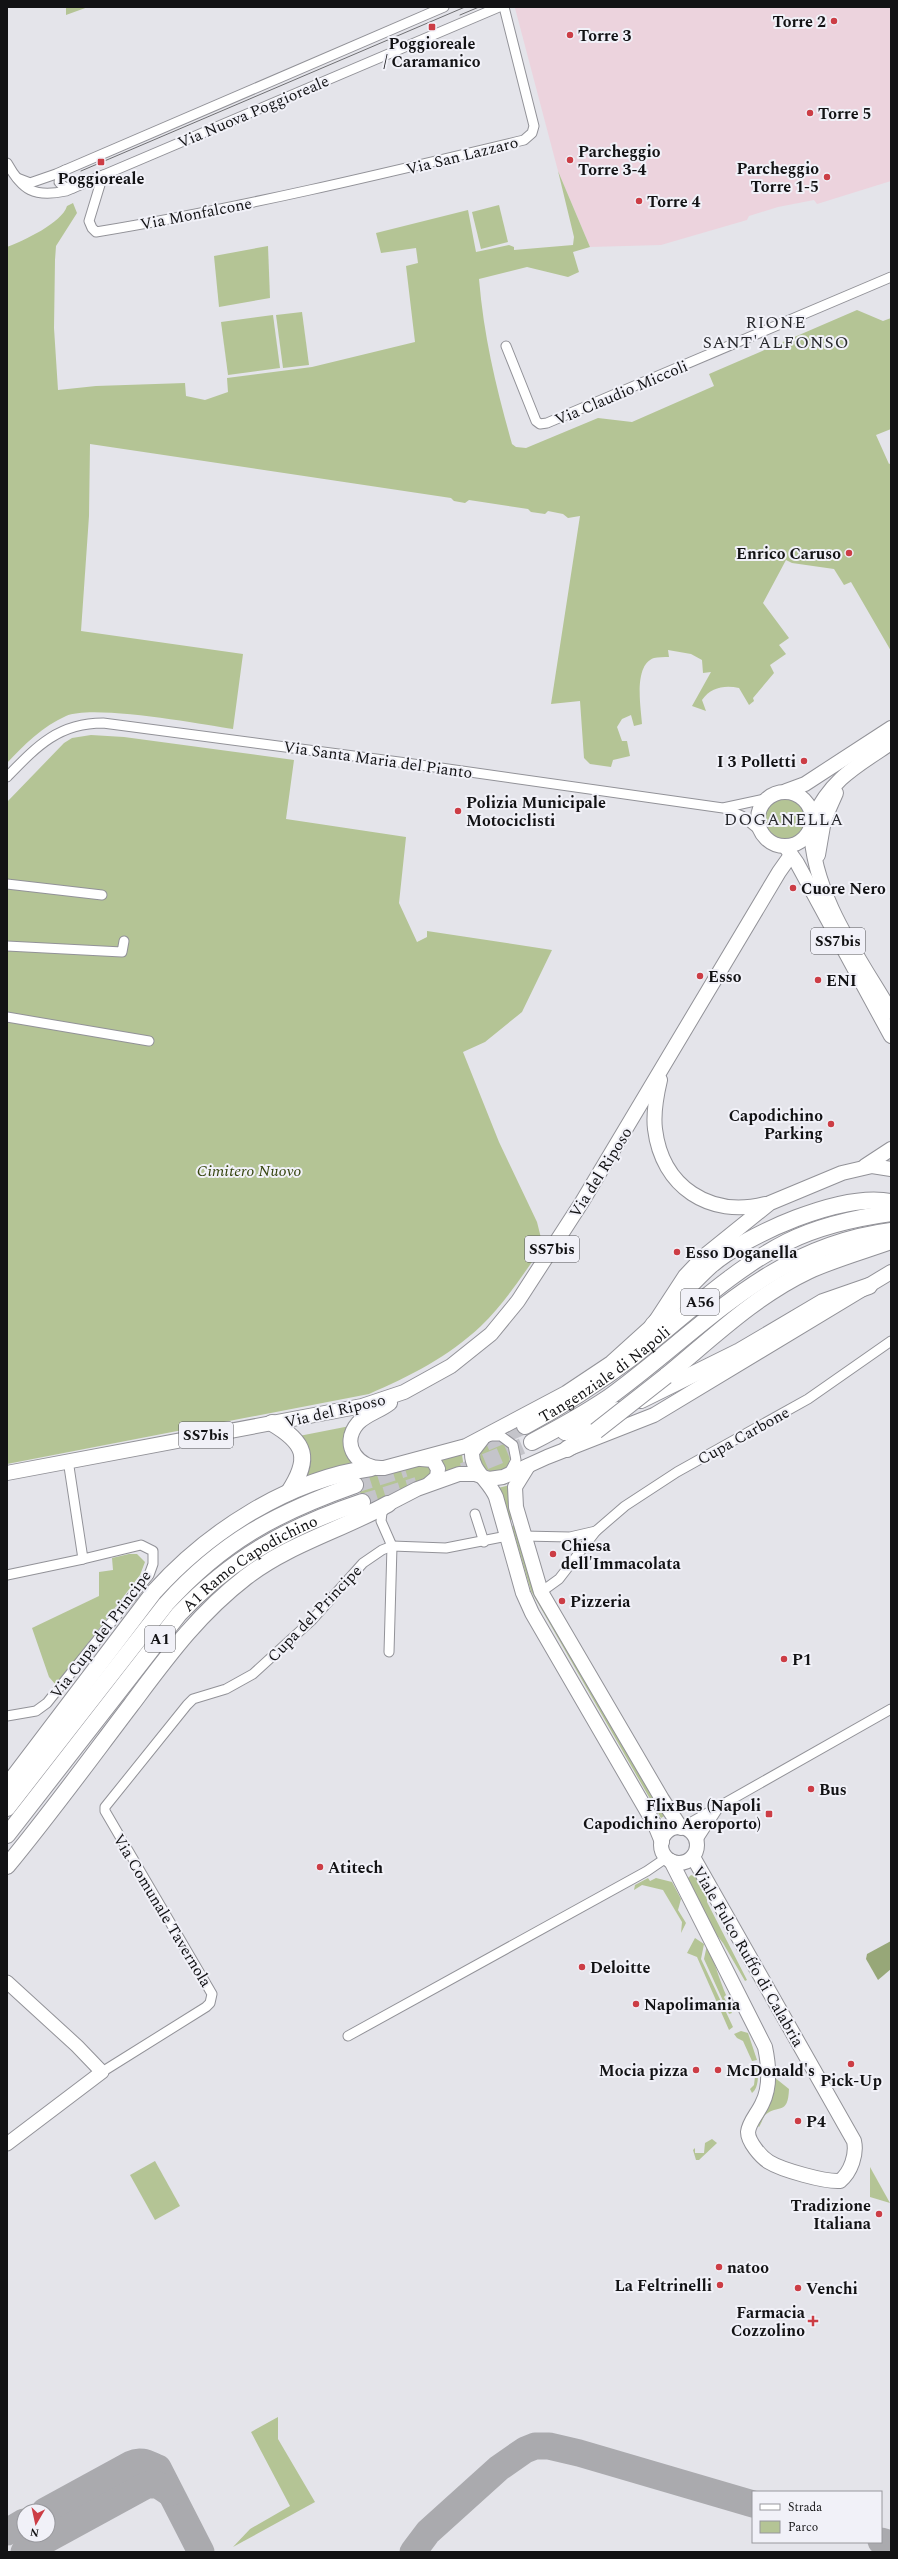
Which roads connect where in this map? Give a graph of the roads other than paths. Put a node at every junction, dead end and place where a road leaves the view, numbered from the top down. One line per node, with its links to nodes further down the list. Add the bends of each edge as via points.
1 (444, 7): 5 (street, Via Nuova Poggioreale)
2 (499, 7): 6 (street, Via Nuova Poggioreale)
3 (504, 7): 7 (street, Via San Lazzaro, via 534,126 529,137)
4 (9, 167): 5 (street, Via Nuova Poggioreale, via 19,180 30,183); 8 (street, Via Nuova Poggioreale, via 20,184 30,191 58,192)
5 (65, 170): 8 (street, via 59,182 64,187)
6 (103, 175): 7 (street, Via Monfalcone, via 89,221 96,232 178,218); 8 (street, Via Nuova Poggioreale)
7 (356, 180)
8 (73, 188)
9 (891, 277): 10 (street, Via Claudio Miccoli, via 547,423 540,424 536,421)
10 (506, 346)
11 (891, 728): 15 (main road, via 805,784)
12 (891, 743): 13 (main road)
13 (854, 769): 18 (main road, via 836,781 822,798); 22 (main road, via 836,794 824,820)
14 (7, 777): 17 (street, Via Santa Maria del Pianto, via 33,751 61,730 87,723 103,723)
15 (786, 791): 16 (main road, via 772,794); 18 (main road, via 802,797 811,811)
16 (765, 799): 17 (street, Via Santa Maria del Pianto); 19 (main road, via 758,810)
17 (723, 808): 19 (street, via 742,816)
18 (811, 824): 20 (main road, via 800,842); 22 (main road)
19 (759, 830): 20 (main road, via 770,842)
20 (788, 851): 21 (main road, SS7bis); 23 (main road, Via del Riposo)
21 (799, 868): 23 (main road); 30 (main road, SS7bis)
22 (817, 871): 28 (main road, SS7bis, via 831,905)
23 (778, 876): 32 (main road, Via del Riposo)
24 (7, 884): 25 (street)
25 (102, 895)
26 (124, 941): 27 (street, via 122,952)
27 (7, 946)
28 (891, 1012)
29 (7, 1017): 31 (street)
30 (891, 1036)
31 (149, 1041)
32 (662, 1070): 37 (main road, via 655,1102 655,1129 658,1145 669,1171 690,1193 717,1205 741,1209); 45 (main road, Via del Riposo / SS7bis, via 518,1301 491,1334 452,1366)
33 (891, 1149): 35 (main road)
34 (888, 1166): 35 (main road)
35 (860, 1168): 37 (main road, via 804,1187)
36 (891, 1202): 43 (highway, via 871,1200 842,1204 792,1220 754,1238 711,1266)
37 (770, 1203): 43 (main road, via 703,1257 685,1276)
38 (891, 1213): 47 (highway, Tangenziale di Napoli / A56, via 840,1222 814,1231 765,1255 711,1293 607,1376)
39 (891, 1231): 42 (highway, Tangenziale di Napoli / A56, via 844,1240 819,1248 765,1276 607,1398 535,1440 594,1421 676,1384 740,1351 823,1302)
40 (891, 1241): 49 (highway, bridge, via 808,1271 760,1299 596,1431)
41 (891, 1272): 42 (main road)
42 (869, 1286): 49 (main road, via 654,1415)
43 (653, 1326): 48 (main road, via 624,1353 594,1375)
44 (891, 1341): 63 (street, Cupa Carbone, via 808,1399 677,1472 625,1506)
45 (404, 1392): 46 (main road, Via del Riposo / SS7bis, via 362,1406); 53 (main road, via 386,1407 364,1418 355,1428 352,1443 355,1457)
46 (272, 1424): 51 (main road, Via del Riposo / SS7bis); 59 (highway, via 290,1434 300,1449 302,1466)
47 (525, 1426)
48 (486, 1437): 50 (main road, via 459,1449); 55 (main road, via 480,1440 472,1452 474,1466); 56 (street, via 501,1436 513,1445 516,1460 510,1473)
49 (567, 1449): 52 (main road)
50 (419, 1459): 53 (main road, via 384,1468); 57 (main road, via 429,1459 437,1466 437,1477)
51 (68, 1460): 54 (main road, Via del Riposo / SS7bis); 68 (street)
52 (529, 1466): 56 (main road); 65 (main road, via 515,1487 516,1508)
53 (371, 1468): 59 (highway, via 350,1472)
54 (7, 1472)
55 (483, 1476): 56 (main road, via 489,1479); 57 (main road, via 468,1473); 64 (main road, via 492,1487)
56 (503, 1478)
57 (429, 1484): 61 (main road)
58 (355, 1485): 77 (highway, A1 Ramo Capodichino / A1, via 286,1512 221,1550 192,1575 166,1604)
59 (289, 1492): 75 (highway, via 211,1539 178,1566 154,1592)
60 (362, 1502): 79 (highway, A1 Ramo Capodichino / A1, via 303,1524 268,1542 205,1586 179,1614)
61 (388, 1504): 67 (street, via 382,1513 381,1521); 84 (highway, via 358,1521 312,1538 277,1556 218,1599 181,1638)
62 (475, 1514): 66 (street)
63 (596, 1531): 65 (street, Cupa Carbone, via 570,1537); 70 (street, Cupa Carbone, via 559,1578)
64 (507, 1536): 66 (street); 81 (main road, via 532,1613 655,1825)
65 (523, 1536): 70 (main road)
66 (484, 1542): 67 (street, via 446,1548)
67 (392, 1546): 71 (street); 72 (street, Cupa del Principe, via 363,1563 311,1621 253,1674 226,1689)
68 (83, 1559): 69 (street); 74 (street, Via Cupa del Principe, via 141,1545 153,1551 153,1564 149,1575 47,1703 36,1711)
69 (7, 1575)
70 (541, 1592): 78 (main road)
71 (389, 1652)
72 (193, 1700): 87 (street, Via Comunale Tavernola, via 120,1787 105,1811 210,1989 212,1999 206,2007 179,2026)
73 (891, 1710): 76 (street)
74 (7, 1716)
75 (7, 1786)
76 (718, 1807): 78 (street); 80 (street)
77 (7, 1808)
78 (681, 1828): 80 (main road, via 691,1832); 81 (main road, via 666,1833)
79 (7, 1835)
80 (697, 1841): 82 (main road)
81 (662, 1842): 83 (main road)
82 (693, 1857): 83 (main road, via 682,1863); 83 (main road, Viale Fulco Ruffo di Calabria, via 854,2141 855,2151 851,2164 840,2181 774,2164 762,2156 750,2140 750,2127 768,2089 766,2047)
83 (669, 1859): 86 (street)
84 (7, 1866)
85 (7, 1982): 87 (street)
86 (348, 2036)
87 (102, 2072): 88 (street, Via Comunale Tavernola)
88 (7, 2144)

